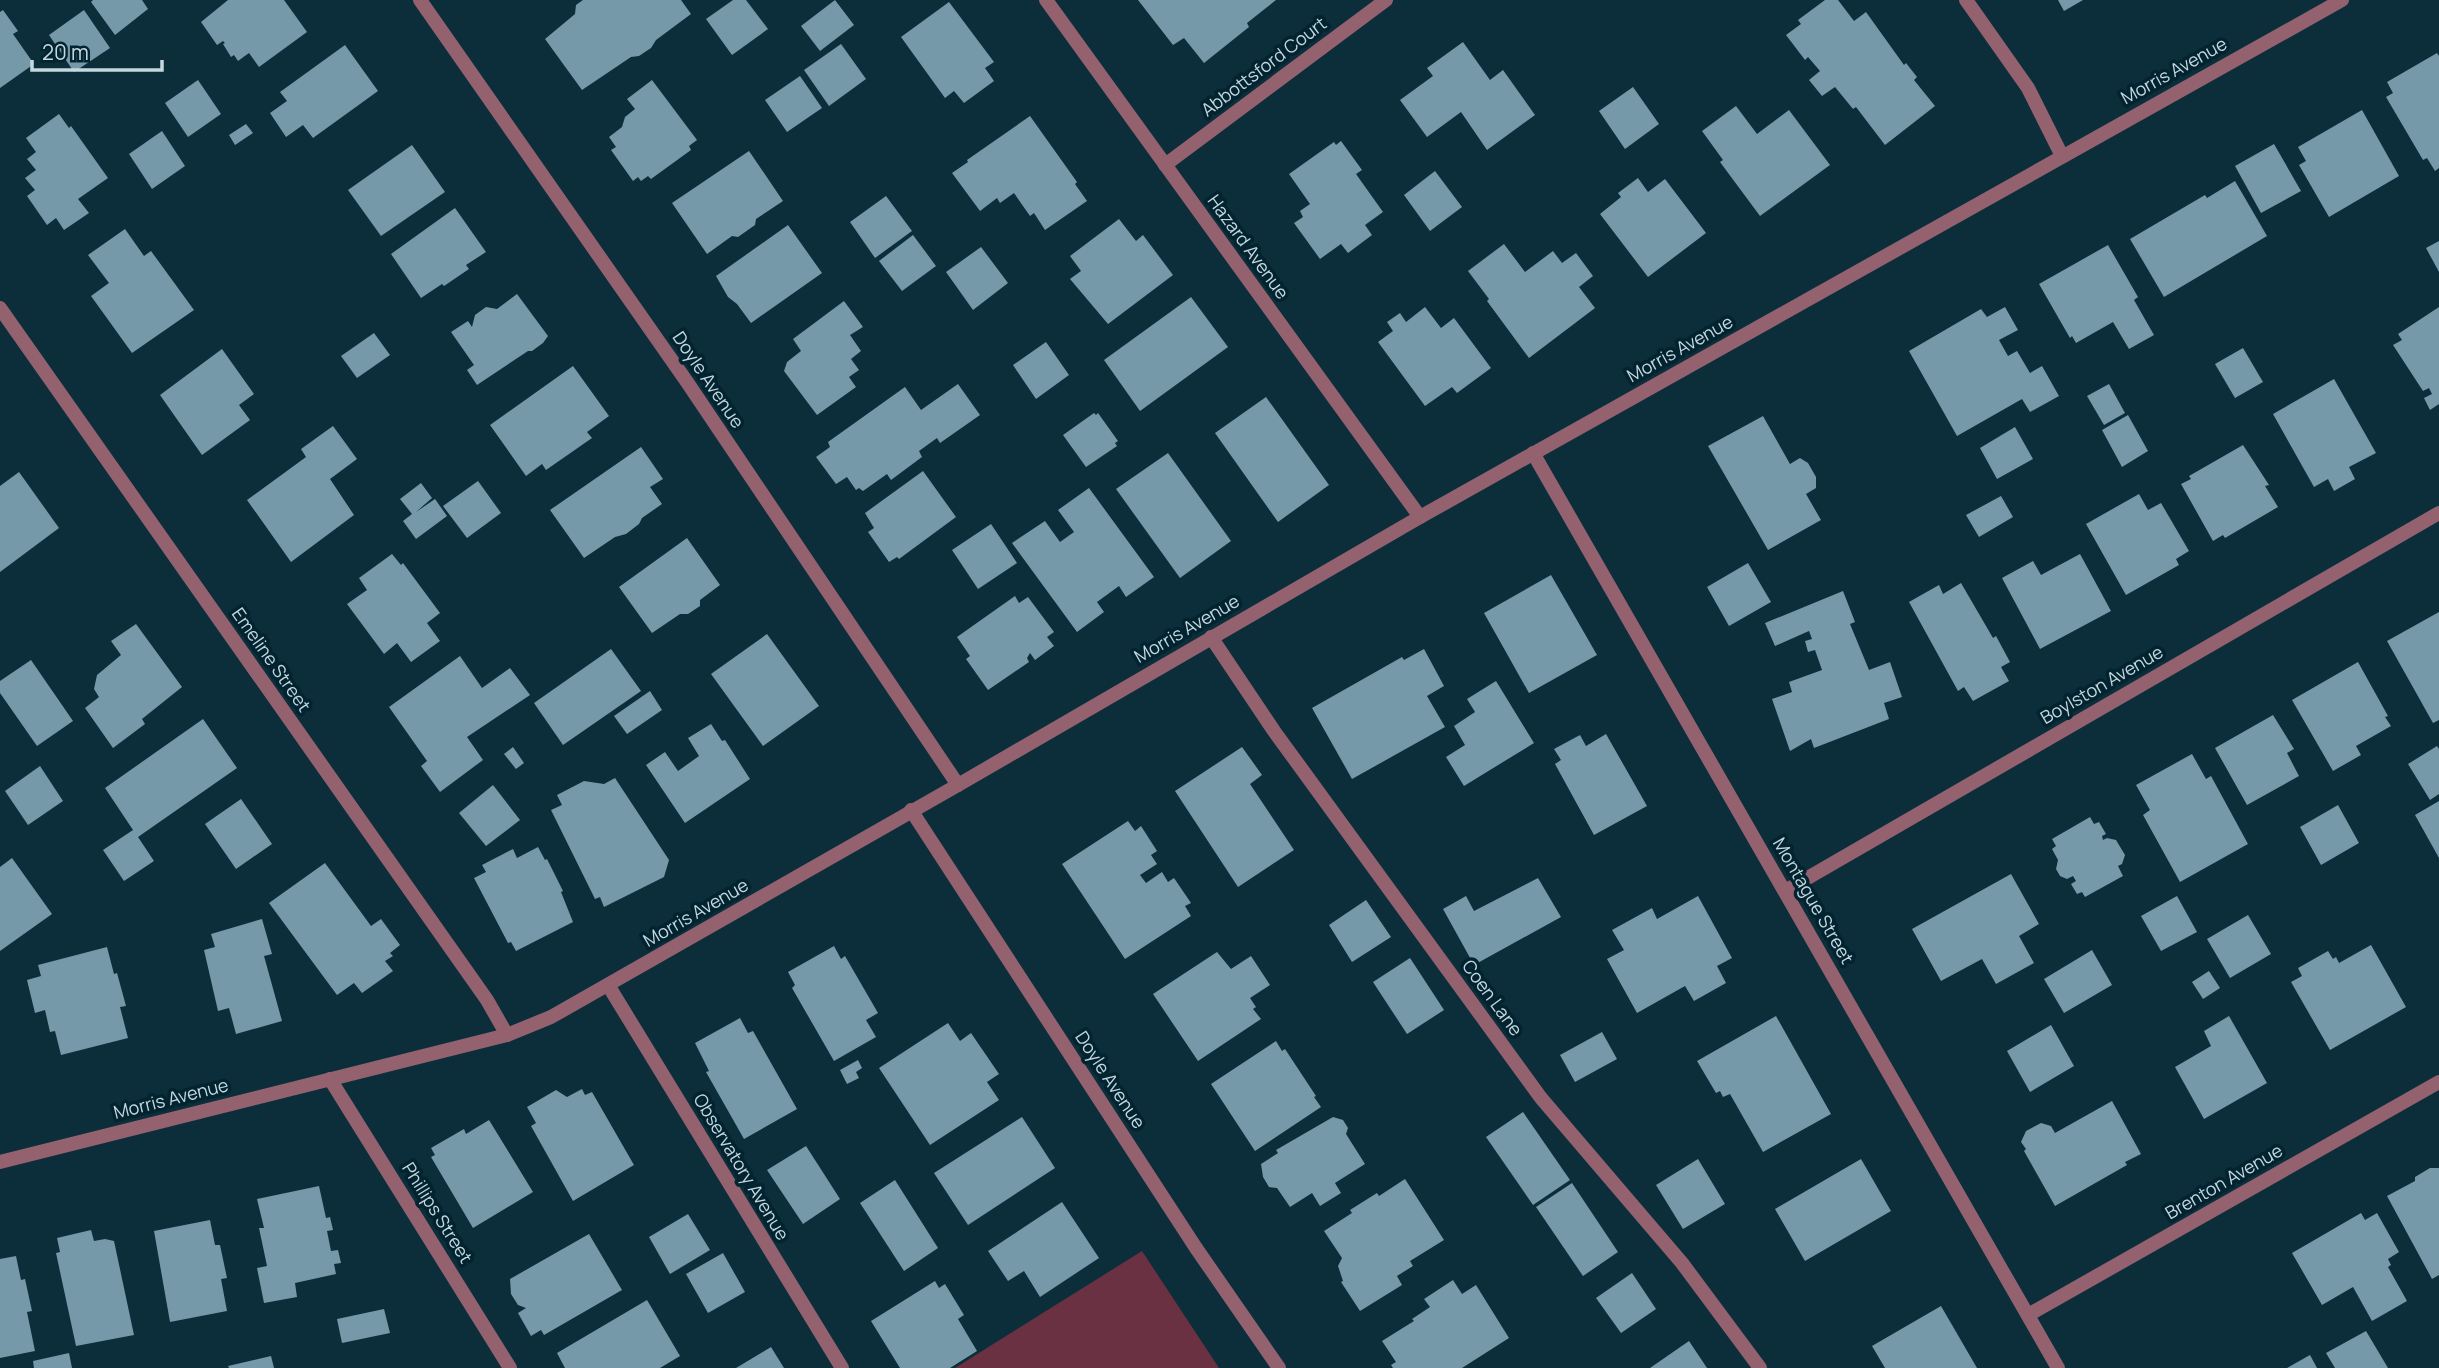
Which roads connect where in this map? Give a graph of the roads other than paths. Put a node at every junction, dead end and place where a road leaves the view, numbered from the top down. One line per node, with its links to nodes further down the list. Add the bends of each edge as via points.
1 (420, 0): 13 (street, Doyle Avenue, via 687,382)
2 (1046, 0): 7 (street, Hazard Avenue)
3 (1386, 0): 7 (street, Abbottsford Court)
4 (1966, 0): 6 (street, via 2028,88)
5 (2342, 0): 6 (street, Morris Avenue)
6 (2062, 156): 9 (street, Morris Avenue)
7 (1165, 165): 11 (street, Hazard Avenue)
8 (0, 308): 17 (street, Emeline Street)
9 (1533, 453): 11 (street, Morris Avenue); 15 (street, Montague Street)
10 (2439, 513): 15 (street, Boylston Avenue)
11 (1420, 517): 12 (street, Morris Avenue)
12 (1211, 637): 13 (street, Morris Avenue); 25 (street, Coen Lane, via 1541,1098 1682,1263)
13 (958, 785): 14 (street, Morris Avenue)
14 (911, 810): 16 (street, Morris Avenue); 24 (street, Doyle Avenue)
15 (1785, 891): 21 (street, Montague Street)
16 (608, 985): 17 (street, Morris Avenue); 23 (street, Observatory Avenue)
17 (507, 1035): 18 (street, Morris Avenue)
18 (330, 1079): 20 (street, Morris Avenue); 22 (street, Phillips Street)
19 (2439, 1082): 21 (street, Brenton Avenue)
20 (2, 1158)
21 (2028, 1315): 26 (street, Montague Street)
22 (510, 1368)
23 (842, 1368)
24 (1279, 1368)
25 (1760, 1368)
26 (2058, 1368)

